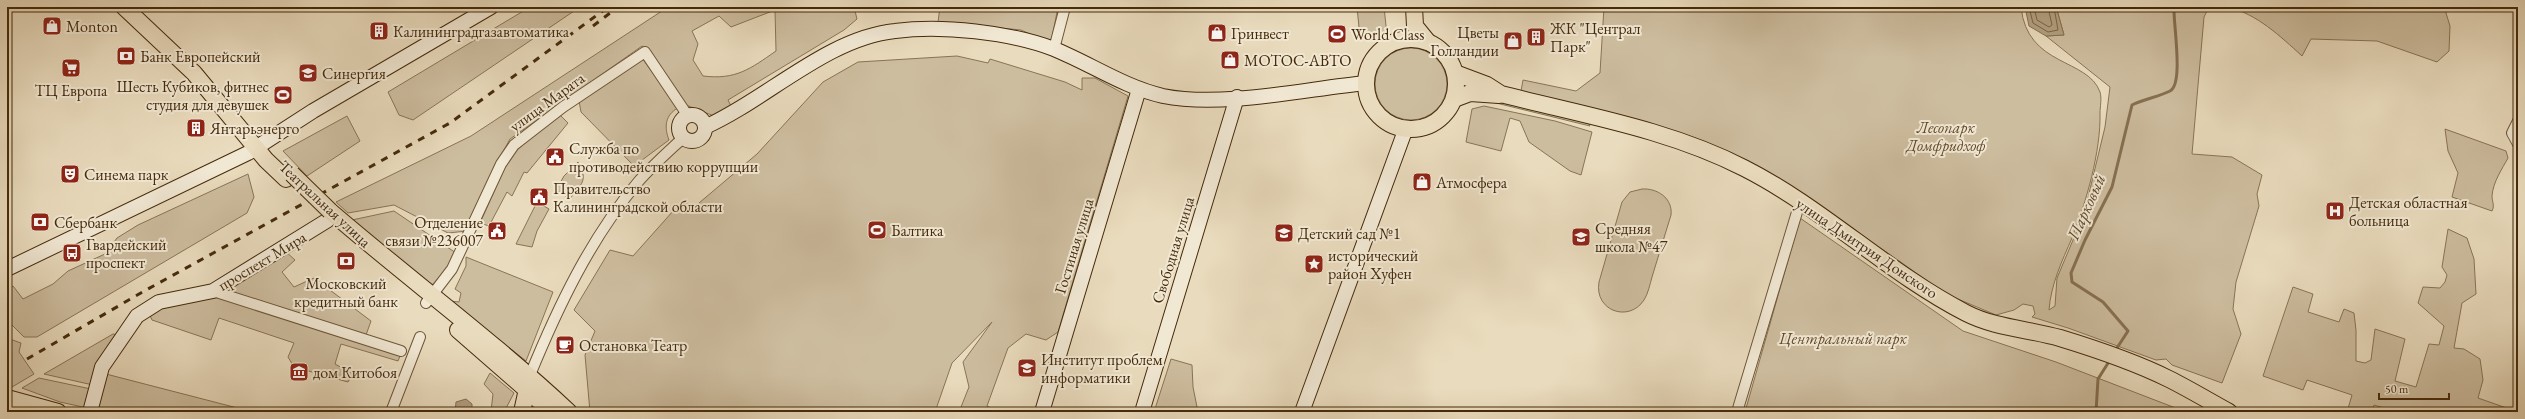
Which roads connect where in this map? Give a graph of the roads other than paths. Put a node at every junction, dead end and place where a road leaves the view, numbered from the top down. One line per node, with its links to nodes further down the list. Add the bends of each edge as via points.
1 (124, 7): 22 (main road, Театральная улица, via 194,73)
2 (138, 7): 22 (main road, Театральная улица, via 199,68)
3 (491, 7): 22 (street)
4 (1065, 7): 9 (street)
5 (1405, 7): 7 (main road, via 1404,27)
6 (1414, 7): 8 (main road, via 1415,26)
7 (1394, 42): 8 (main road, via 1410,38); 11 (main road, via 1378,52 1369,66)
8 (1428, 42): 10 (main road, via 1445,54)
9 (1054, 49): 12 (street); 18 (street, via 1025,40 954,30 894,30 857,41 826,55)
10 (1455, 73): 13 (main road, улица Дмитрия Донского, via 1487,85); 15 (main road)
11 (1366, 83): 14 (street); 19 (main road, via 1368,99 1377,114 1390,124)
12 (1139, 89): 14 (street, via 1182,99); 39 (street, Гостиная улица)
13 (1501, 94): 15 (main road, улица Дмитрия Донского, via 1493,96 1470,93); 23 (main road, улица Дмитрия Донского, via 1634,127 1709,153 1744,168)
14 (1237, 97): 40 (street, Свободная улица)
15 (1454, 99): 19 (main road, via 1447,111 1435,122 1421,127)
16 (688, 116): 18 (street, via 700,117); 20 (street, via 680,125); 27 (street, улица Марата, via 645,52 564,107 514,145 501,164 452,269)
17 (2518, 121): 21 (street, via 2512,133)
18 (705, 127): 20 (street, via 699,139 690,141)
19 (1406, 128): 41 (street)
20 (684, 137): 30 (street, via 638,182 595,243 565,296)
21 (2518, 144)
22 (258, 145): 24 (main road, Театральная улица); 25 (street)
23 (1800, 202): 42 (street); 43 (main road, улица Дмитрия Донского, via 1967,314 1987,322 2059,338 2124,360 2170,379)
24 (328, 216): 26 (street, проспект Мира); 27 (main road, Театральная улица)
25 (7, 269)
26 (213, 291): 29 (street); 35 (street, проспект Мира, via 159,302 137,316 102,367)
27 (429, 300): 30 (main road, Театральная улица)
28 (420, 337): 36 (street)
29 (401, 351)
30 (529, 382): 31 (main road, Театральная улица); 34 (main road, Театральная улица); 37 (main road)
31 (550, 394): 34 (main road); 38 (main road, Театральная улица)
32 (7, 398): 33 (main road)
33 (44, 410)
34 (550, 411)
35 (90, 412)
36 (391, 412)
37 (522, 412)
38 (569, 412)
39 (1042, 412)
40 (1142, 412)
41 (1302, 412)
42 (1737, 412)
43 (2229, 412)

